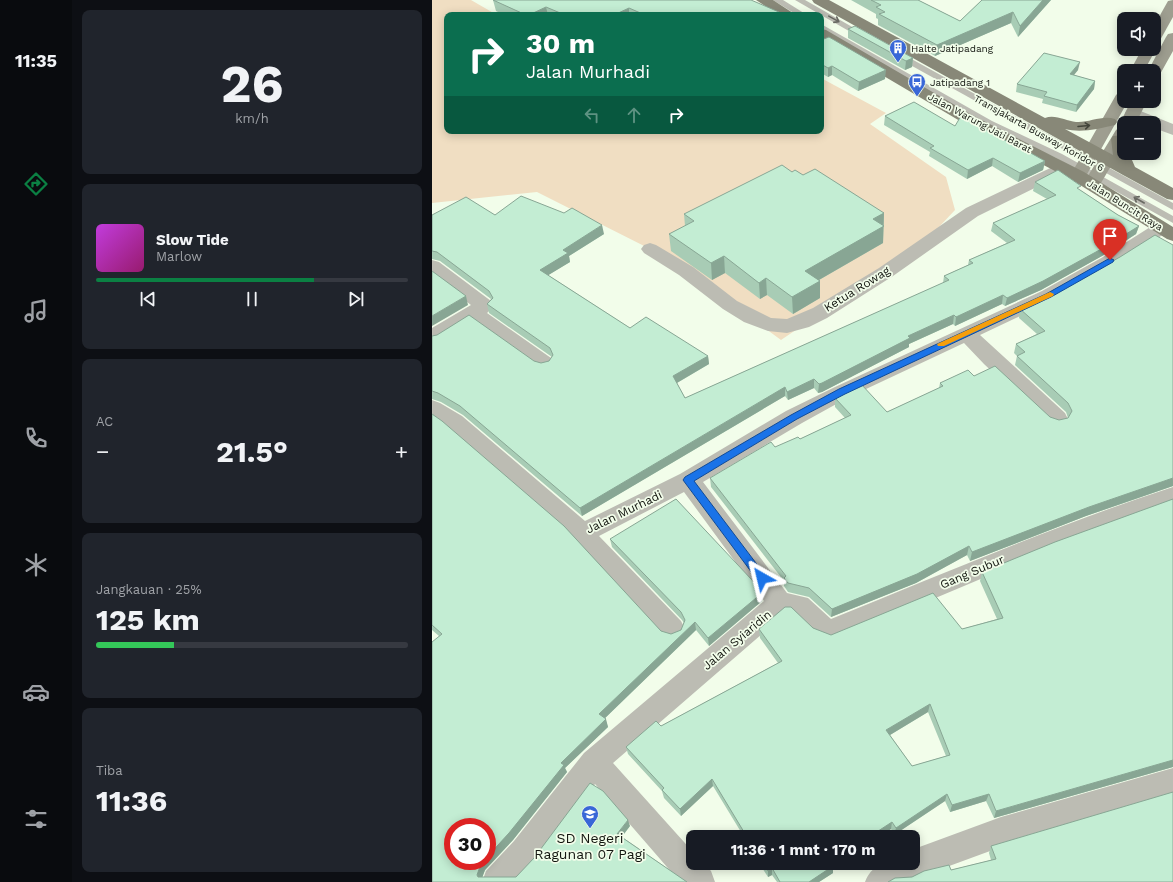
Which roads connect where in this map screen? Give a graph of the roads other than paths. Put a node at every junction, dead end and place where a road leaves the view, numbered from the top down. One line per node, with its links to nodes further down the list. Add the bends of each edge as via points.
1 (763, 0): 6 (main road)
2 (777, 0): 7 (lane)
3 (800, 0): 8 (lane, one-way to 8)
4 (819, 0): 19 (main road)
5 (1173, 4): 10 (main road)
6 (784, 12)
7 (798, 12)
8 (822, 12)
9 (824, 13): 14 (lane, one-way to 14)
10 (1161, 26)
11 (824, 28): 25 (lane, Transjakarta Busway Koridor 6, via 990,123)
12 (824, 35): 24 (main road, Jalan Warung Jati Barat, via 966,118)
13 (1173, 37): 16 (main road)
14 (872, 40)
15 (886, 48): 25 (lane, Transjakarta Busway Koridor 6)
16 (1159, 64)
17 (1117, 108): 20 (main road)
18 (1133, 112): 21 (street)
19 (1032, 117): 20 (main road, one-way to 20, via 1077,126); 25 (main road)
20 (1109, 122): 25 (main road)
21 (1173, 130)
22 (1117, 140): 25 (main road)
23 (1123, 160): 26 (main road)
24 (1063, 167): 25 (main road, Jalan Warung Jati Barat); 30 (street, Ketua Rowag, via 972,212 886,272 820,313 787,326 768,324 730,305)
25 (1092, 168): 26 (main road); 28 (lane, Transjakarta Busway Koridor 6, one-way to 28); 29 (main road, Jalan Buncit Raya)
26 (1129, 171): 27 (main road)
27 (1173, 195)
28 (1173, 207)
29 (1169, 228): 33 (street, Jalan Murhadi, via 1048,295)
30 (650, 249)
31 (432, 266): 32 (street)
32 (478, 309): 34 (street); 35 (street)
33 (966, 333): 37 (street); 38 (street, Jalan Murhadi, via 794,417)
34 (432, 337)
35 (544, 363)
36 (432, 408): 40 (street, Jalan Murhadi, via 454,422)
37 (1057, 419)
38 (688, 480): 40 (street, Jalan Murhadi); 41 (street, Jalan Syiaridin)
39 (1173, 496): 41 (street, Gang Subur, via 1118,513 831,631 816,624 800,605)
40 (580, 533): 42 (street)
41 (780, 603): 43 (street, Jalan Syiaridin)
42 (672, 629)
43 (594, 762): 45 (street, Jalan Syiaridin, via 525,852); 46 (street)
44 (1163, 785): 47 (street, via 993,834 914,864)
45 (497, 882)
46 (700, 882)
47 (880, 882)

